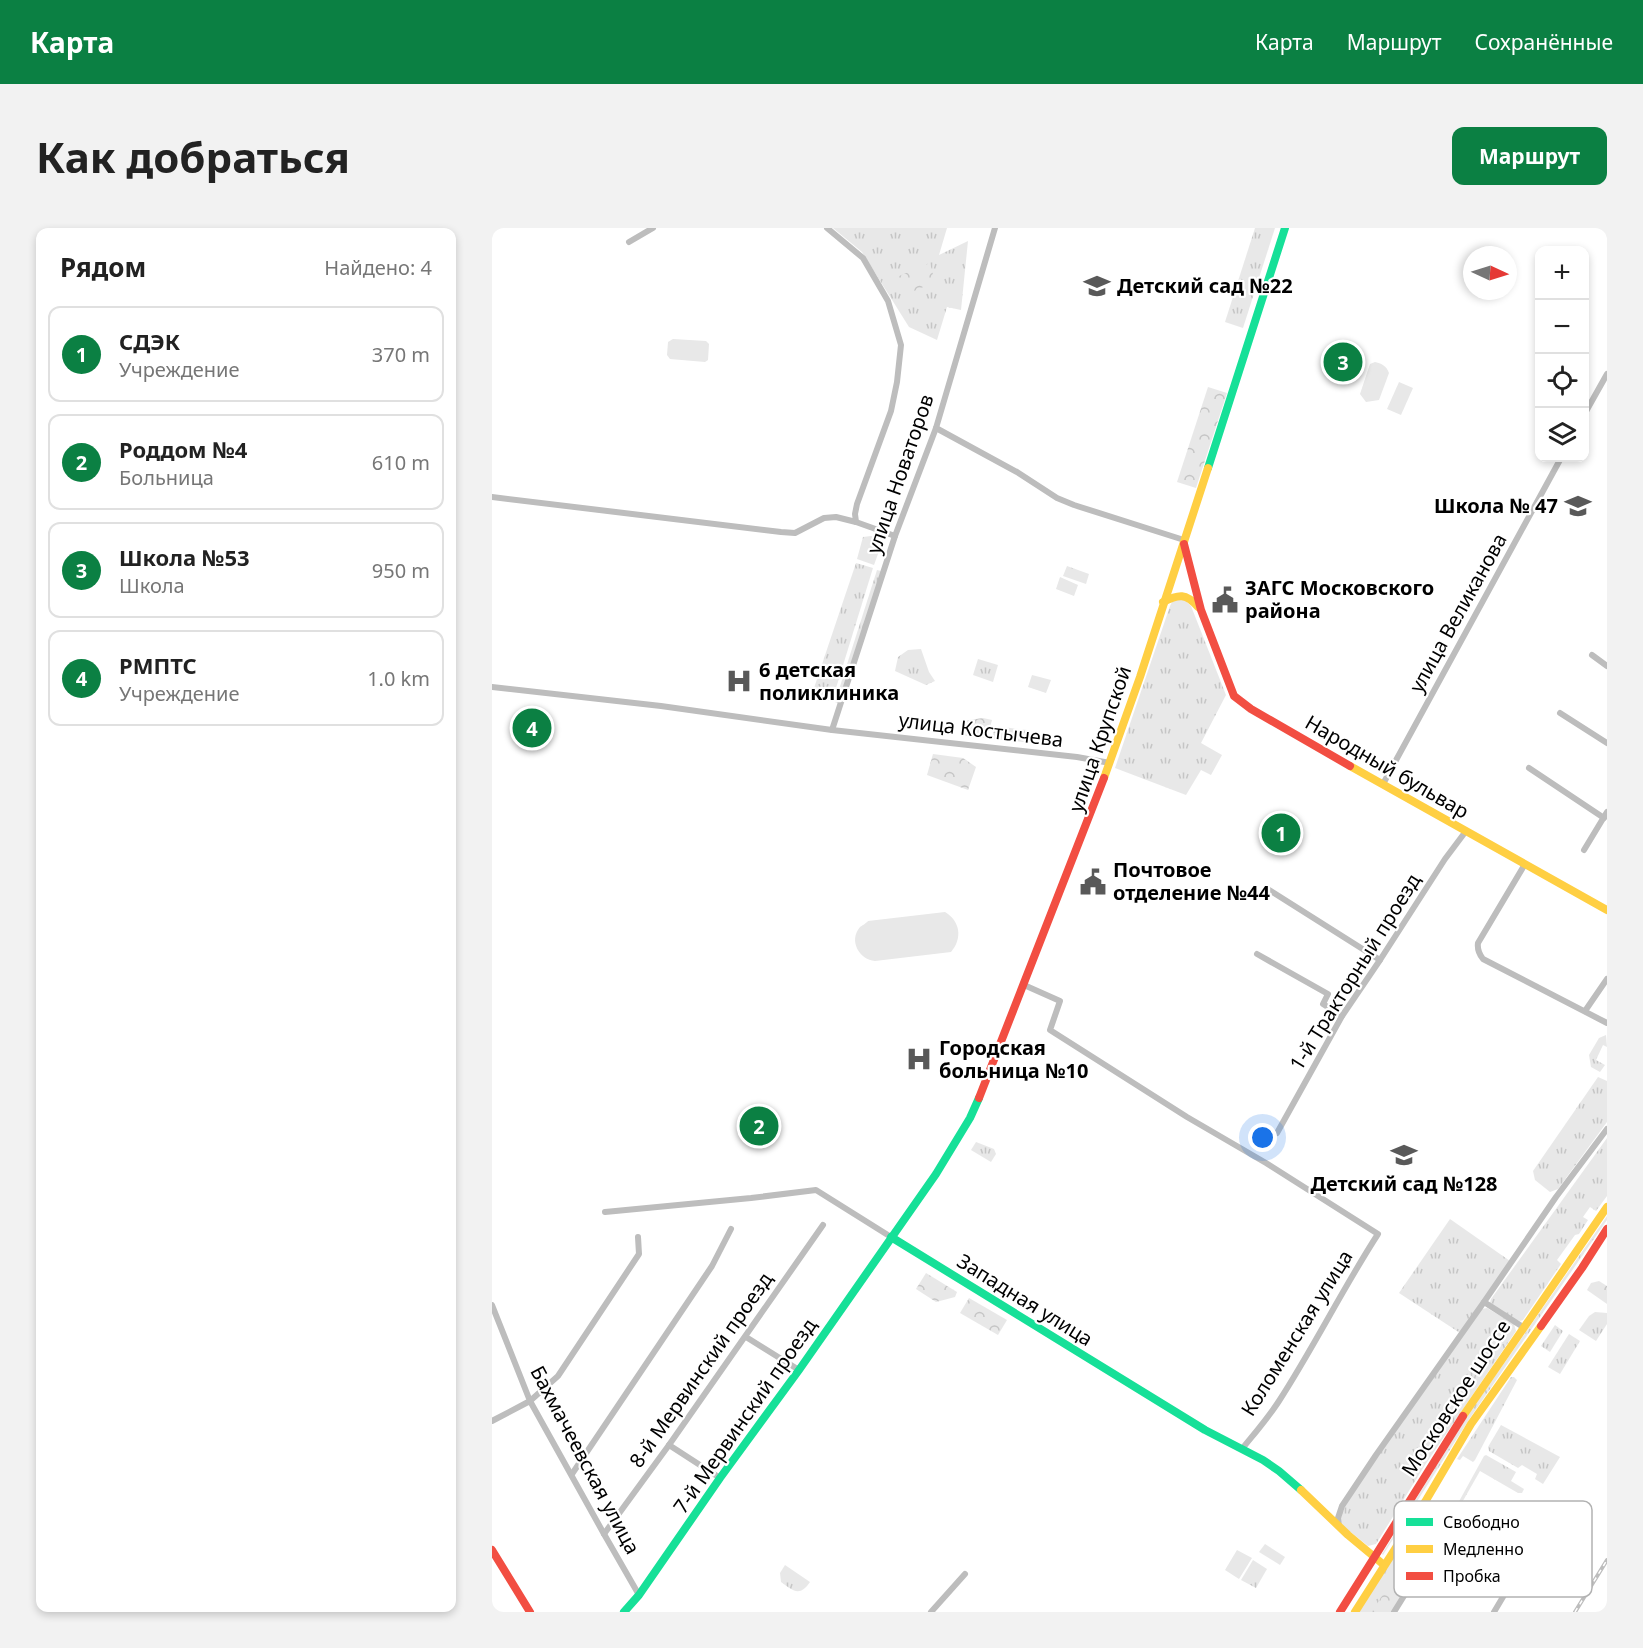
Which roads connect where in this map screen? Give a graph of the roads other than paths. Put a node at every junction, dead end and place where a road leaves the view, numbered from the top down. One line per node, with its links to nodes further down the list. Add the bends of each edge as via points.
1 (653, 228): 5 (street)
2 (827, 228): 11 (street, улица Новаторов, via 863,258 888,301 901,345 891,411 857,504)
3 (995, 228): 8 (street, улица Новаторов)
4 (1284, 228): 13 (street, улица Крупской)
5 (629, 242)
6 (1607, 374): 7 (street)
7 (1588, 408)
8 (936, 428): 12 (street, улица Новаторов); 13 (street, via 1057,498)
9 (1559, 462): 26 (street, улица Великанова)
10 (492, 497): 11 (street, via 781,532 795,532 824,518)
11 (856, 522): 12 (street)
12 (895, 536): 22 (street, улица Новаторов)
13 (1184, 540): 14 (street, улица Крупской); 15 (street, Народный бульвар)
14 (1175, 567): 15 (street, via 1180,562); 16 (street, улица Крупской)
15 (1189, 568): 17 (street, Народный бульвар)
16 (1163, 602): 17 (street, via 1184,595); 24 (street, улица Крупской)
17 (1201, 610): 26 (street, Народный бульвар, via 1234,696)
18 (1592, 655): 19 (street)
19 (1607, 666)
20 (492, 687): 22 (street, улица Костычева)
21 (1560, 713): 23 (street)
22 (832, 730): 24 (street, улица Костычева)
23 (1607, 743)
24 (1110, 763): 36 (street, улица Крупской)
25 (1529, 768): 27 (street)
26 (1383, 784): 28 (street, Народный бульвар)
27 (1605, 815): 29 (street)
28 (1466, 831): 30 (street, Народный бульвар); 34 (street, 1-й Тракторный проезд)
29 (1584, 850)
30 (1525, 864): 32 (street, Народный бульвар); 37 (street, via 1477,950 1483,959)
31 (1266, 888): 34 (street)
32 (1607, 910)
33 (1257, 954): 38 (street, via 1328,994 1323,1004)
34 (1380, 960): 38 (street, 1-й Тракторный проезд)
35 (1607, 979): 37 (street)
36 (1024, 985): 48 (street, улица Крупской, via 970,1118); 57 (street, Коломенская улица, via 1060,1001 1050,1030 1378,1234 1277,1403)
37 (1585, 1011): 39 (street)
38 (1342, 1016): 41 (street, 1-й Тракторный проезд)
39 (1607, 1023)
40 (1607, 1129): 49 (street)
41 (1277, 1133)
42 (1607, 1207): 51 (street, Московское шоссе)
43 (605, 1212): 48 (street, Западная улица, via 816,1190)
44 (823, 1225): 52 (street, 8-й Мервинский проезд)
45 (731, 1229): 58 (street, via 712,1266)
46 (1607, 1229): 61 (street, Московское шоссе, via 1471,1424)
47 (638, 1237): 54 (street, via 639,1254 558,1376)
48 (891, 1237): 53 (street, 7-й Мервинский проезд); 57 (street, Западная улица)
49 (1485, 1302): 51 (street); 63 (street, via 1342,1506)
50 (492, 1305): 54 (street, Бахмачеевская улица)
51 (1523, 1327): 60 (street, Московское шоссе)
52 (746, 1336): 53 (street); 56 (street, 8-й Мервинский проезд)
53 (799, 1370): 59 (street, 7-й Мервинский проезд)
54 (530, 1401): 55 (street); 58 (street, Бахмачеевская улица)
55 (492, 1421)
56 (669, 1445): 59 (street); 64 (street, 8-й Мервинский проезд)
57 (1242, 1449): 63 (street, Западная улица, via 1273,1467)
58 (572, 1474): 64 (street, Бахмачеевская улица)
59 (720, 1478): 70 (street, 7-й Мервинский проезд)
60 (1409, 1501)
61 (1423, 1501)
62 (1394, 1525): 67 (street, Московское шоссе)
63 (1339, 1526): 67 (street, Западная улица)
64 (604, 1534): 70 (street, Бахмачеевская улица)
65 (1394, 1549): 68 (street, Московское шоссе)
66 (492, 1551): 73 (street)
67 (1374, 1557): 68 (street, Западная улица); 76 (street, Московское шоссе)
68 (1384, 1565): 77 (street, Московское шоссе)
69 (965, 1574): 75 (street)
70 (639, 1595): 74 (street, 7-й Мервинский проезд)
71 (1404, 1597): 78 (street)
72 (1503, 1597): 79 (street)
73 (530, 1612)
74 (624, 1612)
75 (931, 1612)
76 (1340, 1612)
77 (1354, 1612)
78 (1395, 1612)
79 (1494, 1612)

